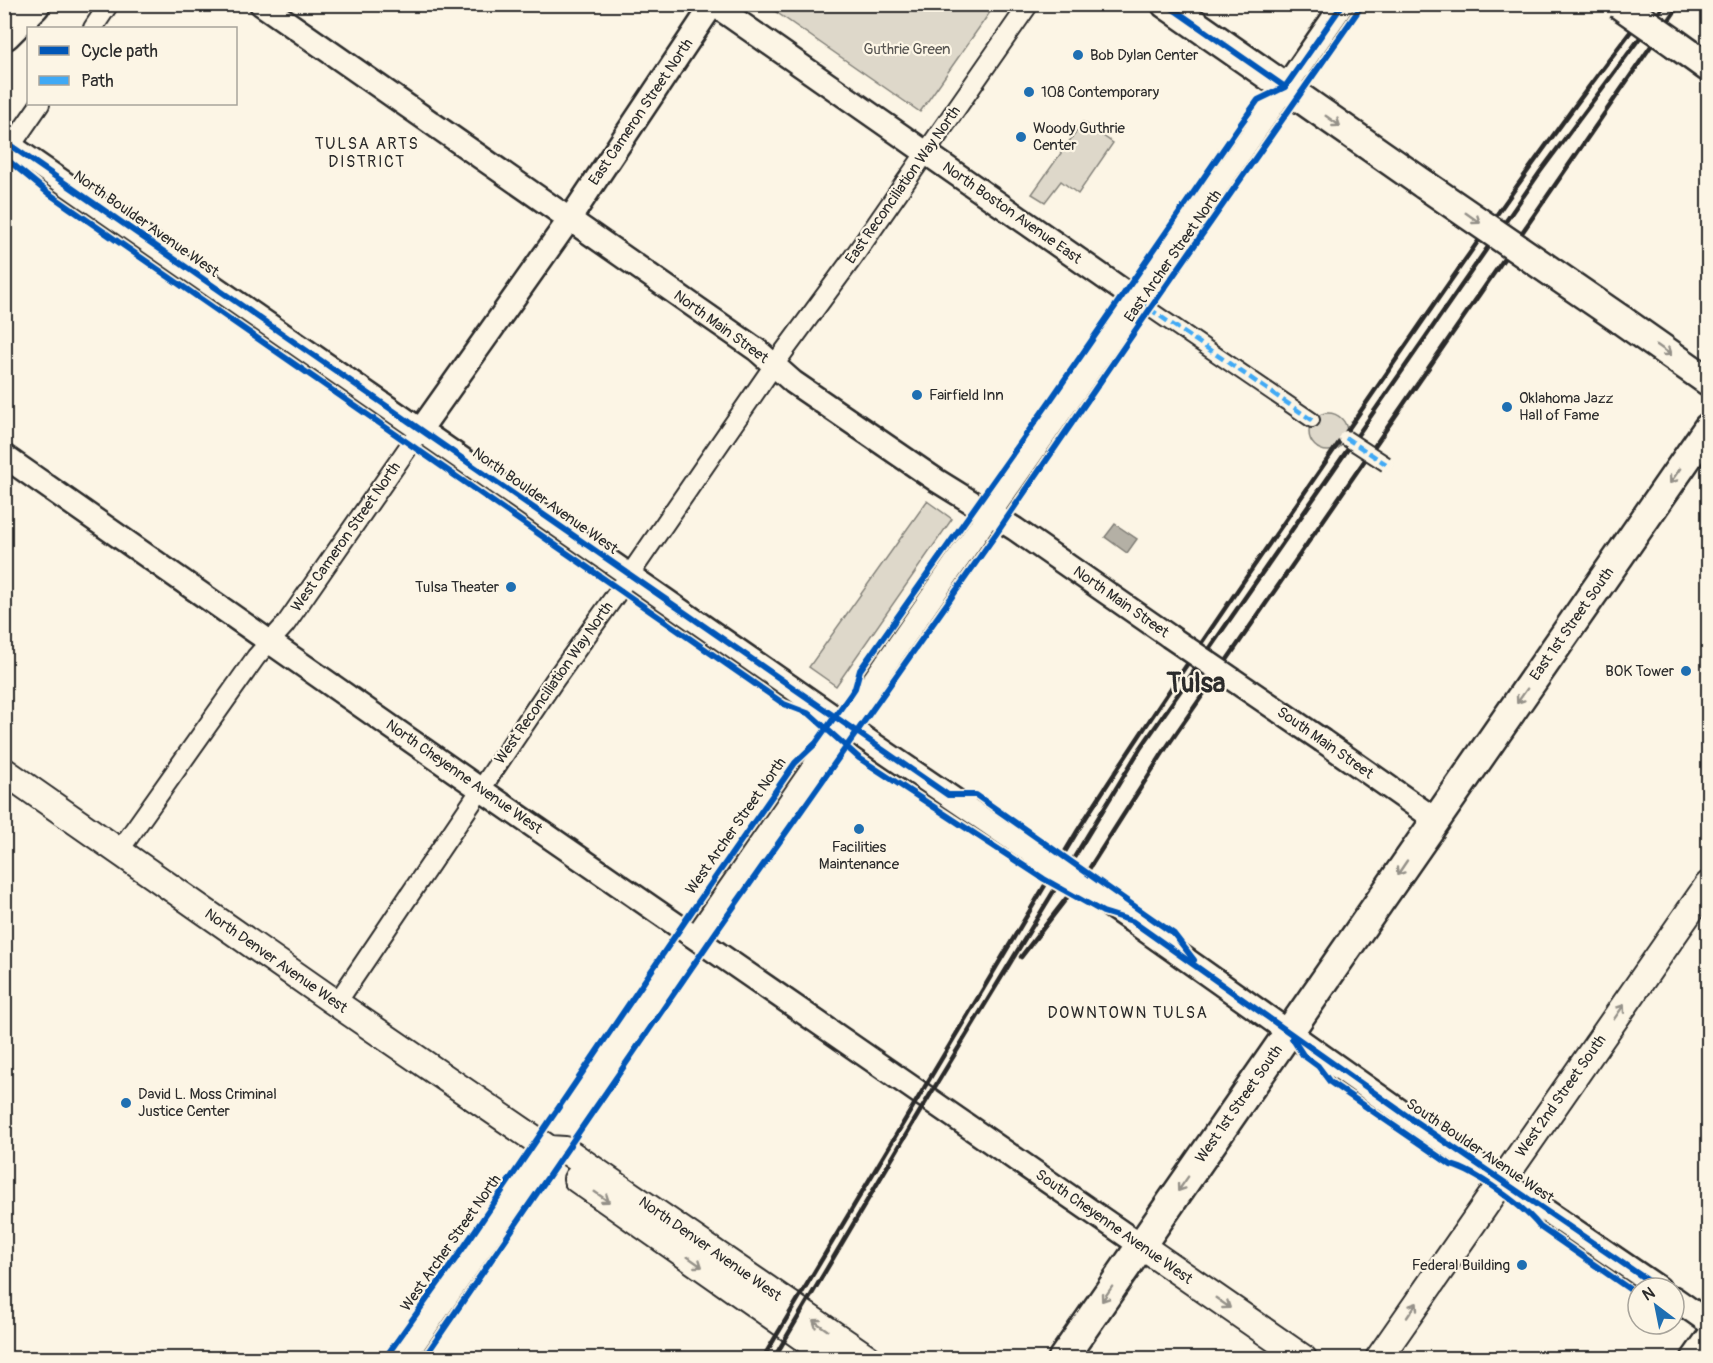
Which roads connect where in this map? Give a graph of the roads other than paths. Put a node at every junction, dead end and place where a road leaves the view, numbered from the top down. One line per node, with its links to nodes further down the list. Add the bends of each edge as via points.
1 (33, 4): 10 (highway)
2 (109, 4): 9 (street)
3 (261, 4): 16 (street, North Main Street)
4 (713, 4): 15 (street, North Boston Avenue East); 16 (street, East Cameron Street North)
5 (1029, 4): 15 (street, East Reconciliation Way North)
6 (1166, 4): 12 (main road)
7 (1343, 4): 12 (street, East Archer Street North)
8 (1619, 4): 11 (main road, bridge)
9 (94, 27)
10 (4, 33)
11 (1708, 67)
12 (1285, 87): 17 (street, East Archer Street North); 19 (main road, one-way to 19, bridge)
13 (39, 105): 14 (street)
14 (7, 147): 22 (street, North Boulder Avenue West)
15 (926, 152): 17 (street, North Boston Avenue East); 18 (street, East Reconciliation Way North)
16 (568, 220): 18 (street, North Main Street); 22 (street, West Cameron Street North)
17 (1138, 300): 20 (street, North Boston Avenue East); 26 (street, East Archer Street North)
18 (774, 364): 26 (street, North Main Street, via 793,382); 27 (street, West Reconciliation Way North)
19 (1708, 381)
20 (1312, 420)
21 (1708, 428): 33 (main road, East 1st Street South, one-way to 33)
22 (421, 429): 27 (street, North Boulder Avenue West); 28 (street, West Cameron Street North)
23 (1346, 438): 25 (street, bridge)
24 (4, 456): 28 (street, North Cheyenne Avenue West)
25 (1386, 464)
26 (989, 513): 29 (street, North Main Street, bridge); 30 (street, West Archer Street North)
27 (630, 575): 30 (street, North Boulder Avenue West); 32 (street, West Reconciliation Way North)
28 (270, 641): 32 (street, North Cheyenne Avenue West); 34 (street, West Cameron Street North)
29 (1213, 666): 33 (street, South Main Street, bridge)
30 (844, 724): 35 (street, North Boulder Avenue West); 37 (street, West Archer Street North)
31 (4, 771): 34 (main road, North Denver Avenue West)
32 (480, 789): 37 (street, North Cheyenne Avenue West); 38 (street, West Reconciliation Way North)
33 (1436, 820): 39 (main road, West 1st Street South, one-way to 39)
34 (119, 851): 38 (main road, North Denver Avenue West)
35 (1043, 860): 39 (street, South Boulder Avenue West, bridge)
36 (1708, 885): 42 (main road, West 2nd Street South, one-way to 36)
37 (696, 937): 40 (street, North Cheyenne Avenue West)
38 (336, 1004): 41 (main road, North Denver Avenue West)
39 (1289, 1033): 42 (street, South Boulder Avenue West); 43 (main road, West 1st Street South, one-way to 43)
40 (925, 1095): 43 (street, South Cheyenne Avenue West)
41 (549, 1149): 48 (street, West Archer Street North); 49 (main road, North Denver Avenue West, one-way to 49, via 556,1164); 50 (main road, North Denver Avenue West, one-way to 41, via 566,1150)
42 (1501, 1180): 44 (street, South Boulder Avenue West); 53 (main road, West 2nd Street South, one-way to 42)
43 (1140, 1245): 51 (main road, West 1st Street South, one-way to 51); 52 (main road, South Cheyenne Avenue West, one-way to 52)
44 (1641, 1276)
45 (1686, 1306): 46 (street)
46 (1708, 1322)
47 (1708, 1337): 54 (street)
48 (404, 1359)
49 (832, 1359)
50 (868, 1359)
51 (1063, 1359)
52 (1303, 1359)
53 (1379, 1359)
54 (1693, 1359)

